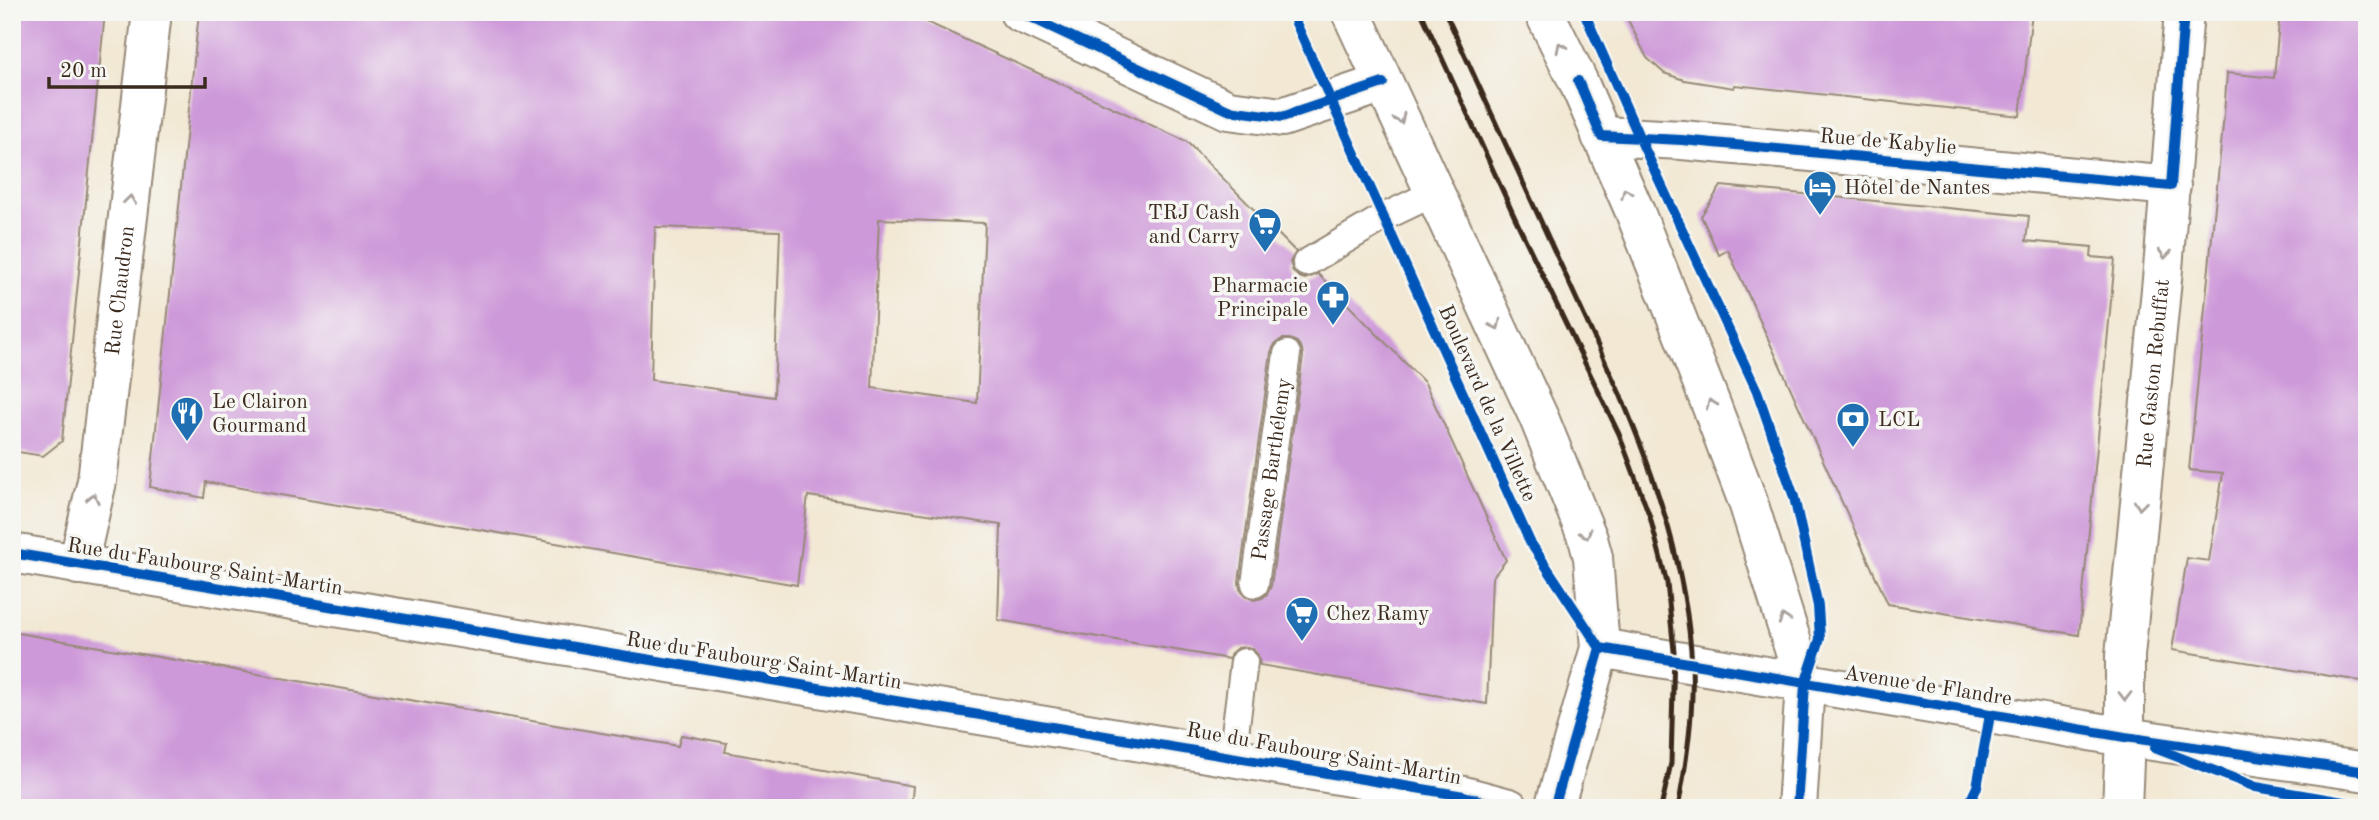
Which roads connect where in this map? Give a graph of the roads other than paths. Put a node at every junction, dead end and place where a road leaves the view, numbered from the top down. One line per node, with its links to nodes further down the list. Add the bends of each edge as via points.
1 (152, 12): 13 (main road, Rue Chaudron, one-way to 1, via 97,481)
2 (1019, 12): 6 (main road, via 1242,113 1282,117)
3 (1350, 12): 6 (main road, Boulevard de la Villette)
4 (1545, 12): 7 (main road, one-way to 4)
5 (2184, 12): 8 (main road, Rue Gaston Rebuffat)
6 (1383, 83): 9 (main road, Boulevard de la Villette, one-way to 9)
7 (1601, 135): 8 (main road, Rue de Kabylie); 17 (main road, one-way to 7, via 1748,502)
8 (2171, 186): 18 (main road, Rue Gaston Rebuffat, one-way to 18, via 2125,656)
9 (1434, 193): 10 (lane); 15 (main road, Boulevard de la Villette, one-way to 15, via 1539,418 1588,539)
10 (1306, 263)
11 (1287, 354): 14 (lane, Passage Barthélemy)
12 (12, 553): 13 (main road, Rue du Faubourg Saint-Martin)
13 (78, 565): 19 (main road, Rue du Faubourg Saint-Martin)
14 (1255, 584)
15 (1600, 648): 17 (main road, Avenue de Flandre); 22 (main road, Boulevard de la Villette)
16 (1244, 662): 19 (lane)
17 (1805, 684): 18 (main road, Avenue de Flandre); 23 (main road)
18 (2125, 737): 20 (main road, Avenue de Flandre); 24 (main road, Rue Gaston Rebuffat)
19 (1232, 757): 21 (main road, Rue du Faubourg Saint-Martin, via 1464,796)
20 (2367, 772)
21 (1509, 808)
22 (1555, 808)
23 (1797, 808)
24 (2122, 808)

